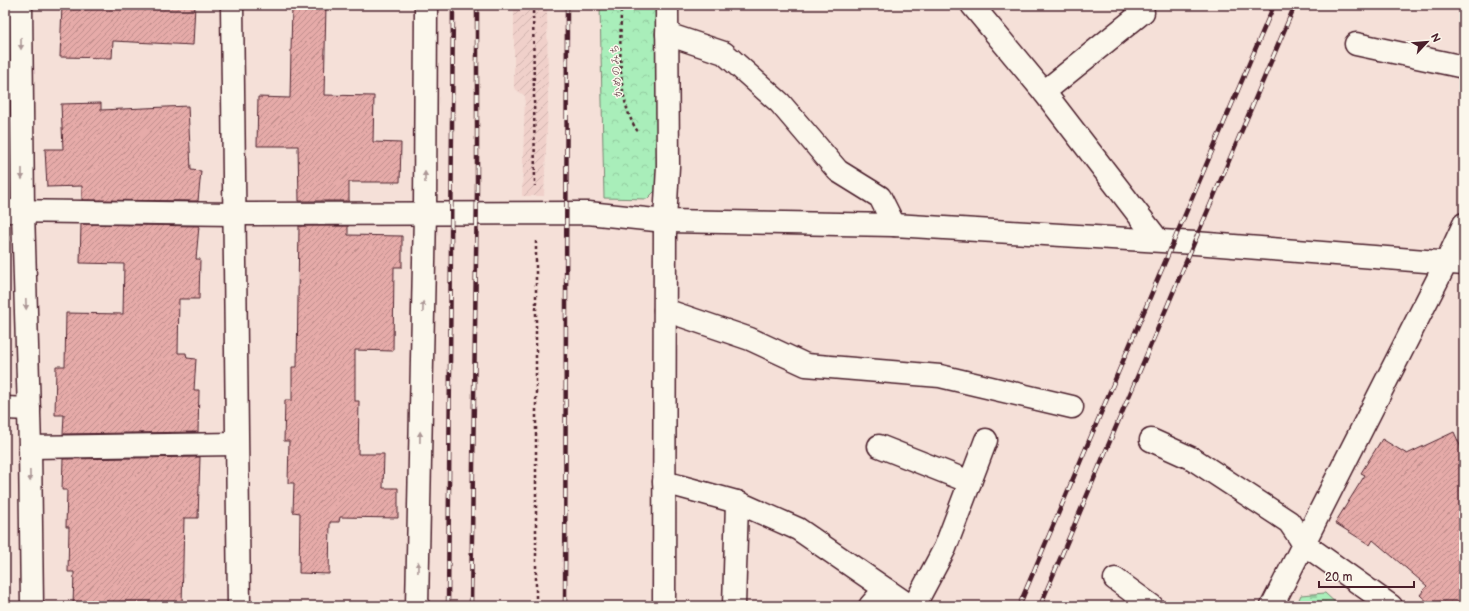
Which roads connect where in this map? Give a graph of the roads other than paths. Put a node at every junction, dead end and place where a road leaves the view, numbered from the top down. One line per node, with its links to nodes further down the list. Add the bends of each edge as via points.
1 (232, 5): 13 (street)
2 (426, 5): 12 (street, one-way to 2)
3 (667, 5): 7 (street)
4 (972, 5): 10 (street)
5 (1136, 5): 10 (street, via 1143,12)
6 (16, 11): 11 (street, one-way to 11)
7 (667, 34): 14 (street); 16 (street, via 724,53 780,103 838,171 880,196)
8 (1356, 44): 9 (street)
9 (1464, 67)
10 (1044, 92): 17 (street)
11 (14, 211): 13 (street); 22 (street, one-way to 22)
12 (425, 213): 13 (street); 14 (street, via 604,214); 36 (street, one-way to 12)
13 (234, 214): 25 (street)
14 (666, 221): 16 (street); 19 (street)
15 (1464, 224): 18 (street)
16 (894, 225): 17 (street)
17 (1158, 240): 18 (street)
18 (1455, 264): 31 (street)
19 (665, 310): 20 (street, via 750,339 806,365 940,376); 28 (street)
20 (1072, 407)
21 (5, 408): 22 (street)
22 (29, 409): 27 (street)
23 (986, 440): 29 (street)
24 (1151, 440): 31 (street, via 1193,459 1289,522)
25 (236, 444): 27 (street); 35 (street)
26 (879, 446): 29 (street)
27 (30, 447): 34 (street, one-way to 34)
28 (664, 482): 30 (street); 37 (street)
29 (970, 482): 41 (street, via 945,548)
30 (737, 502): 33 (street, via 798,530); 38 (street)
31 (1304, 544): 43 (street); 44 (street)
32 (1115, 579): 42 (street)
33 (885, 589): 39 (street); 40 (street)
34 (32, 606)
35 (239, 606)
36 (417, 606)
37 (664, 606)
38 (734, 606)
39 (870, 606)
40 (910, 606)
41 (914, 606)
42 (1152, 606)
43 (1272, 606)
44 (1391, 606)

